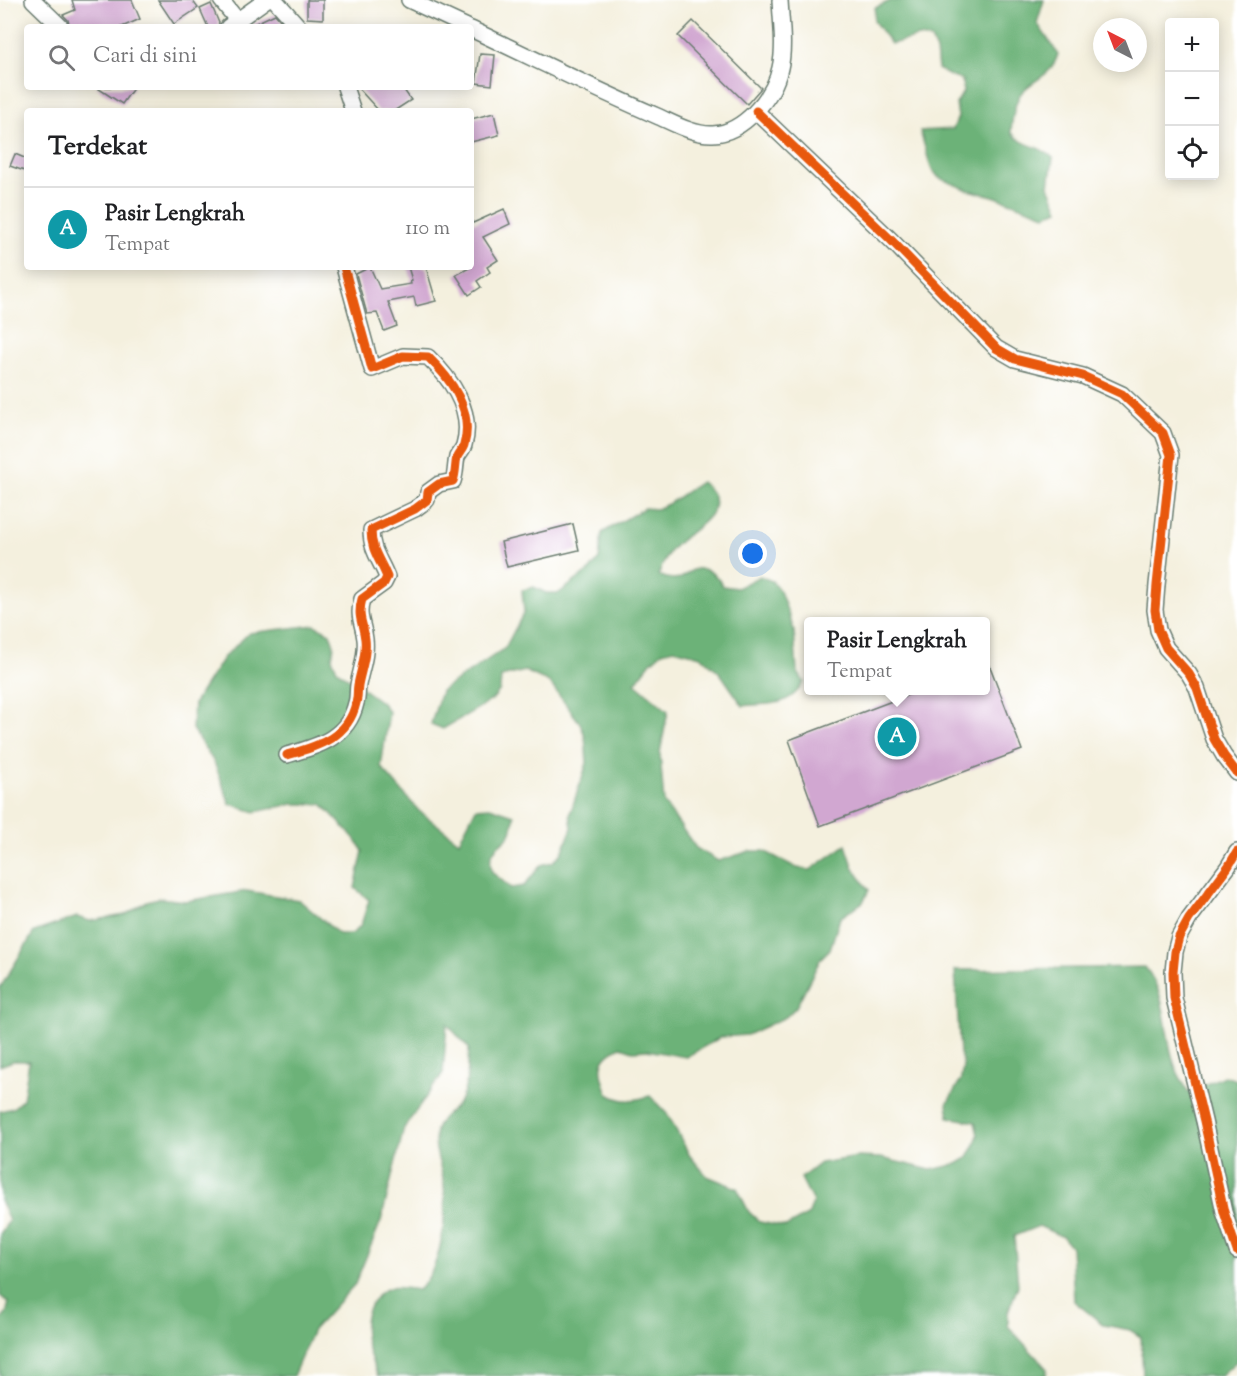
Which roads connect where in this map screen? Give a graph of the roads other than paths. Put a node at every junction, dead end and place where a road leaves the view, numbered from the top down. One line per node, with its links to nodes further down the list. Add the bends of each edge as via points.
1 (33, 0): 7 (street)
2 (221, 0): 8 (street)
3 (266, 0): 8 (street)
4 (275, 0): 9 (street)
5 (409, 0): 10 (street)
6 (780, 0): 14 (street, via 781,67 770,96)
7 (58, 24)
8 (233, 24)
9 (296, 24)
10 (460, 24)
11 (474, 30): 14 (street, via 615,98 699,132 725,131)
12 (346, 90): 13 (street)
13 (352, 108)
14 (756, 111): 17 (street, via 891,240 996,348 1015,359 1083,376 1122,394 1163,433 1171,455 1155,610 1158,630 1166,648 1197,688 1214,739)
15 (345, 270): 16 (street, via 372,369 403,356 428,357 447,375 467,425 453,480 433,488 416,509 371,530 375,555 387,577 384,584 362,599 358,612 365,655 357,701 347,726 338,735)
16 (286, 755)
17 (1237, 772)
18 (1237, 852): 19 (street, via 1189,918 1177,944 1173,972 1174,998 1224,1212)
19 (1237, 1251)

